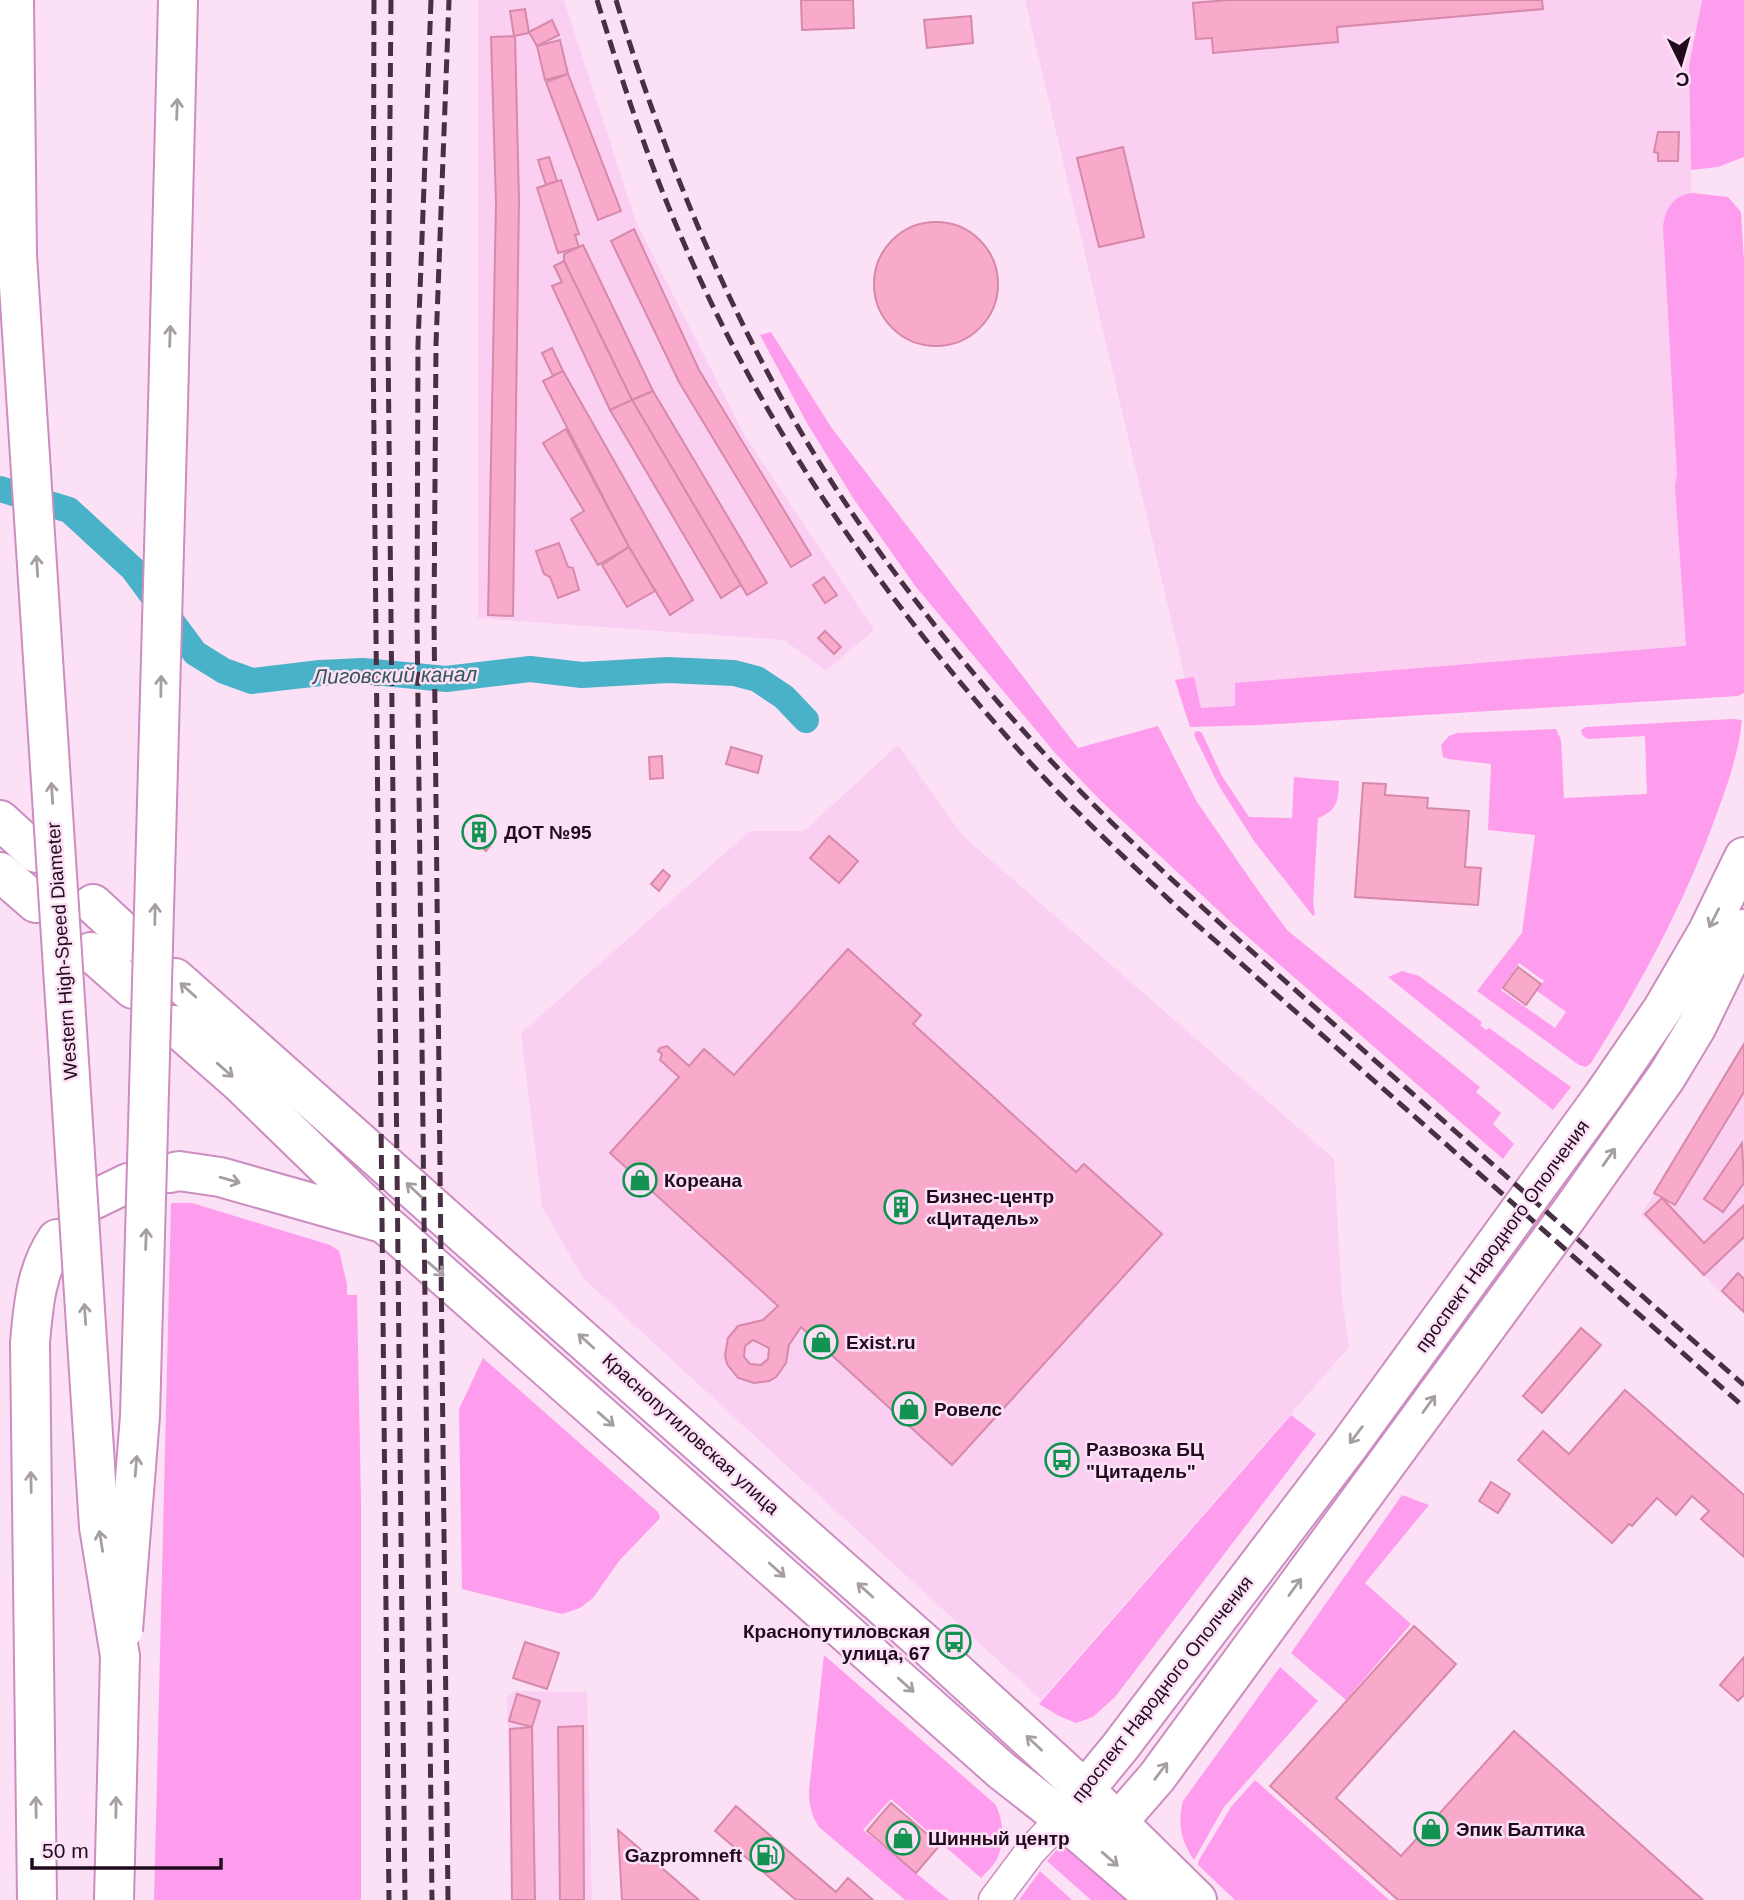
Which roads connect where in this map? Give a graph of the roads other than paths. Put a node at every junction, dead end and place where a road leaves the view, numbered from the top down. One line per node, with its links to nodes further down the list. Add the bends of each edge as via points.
1 (14, 0): 18 (main road, Western High-Speed Diameter, one-way to 1, bridge, via 99,1527 18,269)
2 (178, 0): 18 (main road, one-way to 2, bridge, via 140,1416)
3 (0, 820): 4 (main road)
4 (36, 853)
5 (1744, 857): 19 (main road, проспект Народного Ополчения, one-way to 19, via 1708,932 1662,1010 1603,1096 1350,1444)
6 (0, 872): 7 (main road)
7 (36, 903)
8 (93, 904): 10 (main road)
9 (1744, 929): 20 (main road, проспект Народного Ополчения, one-way to 9, via 1157,1777 1667,1076)
10 (135, 942)
11 (91, 952): 13 (main road)
12 (175, 978): 19 (main road, Краснопутиловская улица, one-way to 12, via 726,1465)
13 (133, 989)
14 (174, 1025): 16 (main road, Краснопутиловская улица, one-way to 16)
15 (170, 1172): 16 (main road, one-way to 16, via 220,1177)
16 (384, 1224): 19 (main road, Краснопутиловская улица, one-way to 19, via 991,1762)
17 (57, 1239): 21 (main road, one-way to 17, via 30,1343 34,1298 47,1254)
18 (120, 1657): 22 (main road, Western High-Speed Diameter, one-way to 18)
19 (1073, 1804): 20 (main road, Краснопутиловская улица); 23 (street); 24 (main road, Краснопутиловская улица, one-way to 24)
20 (1116, 1823): 25 (main road, Краснопутиловская улица)
21 (37, 1900)
22 (114, 1900)
23 (995, 1900)
24 (1157, 1900)
25 (1197, 1900)

